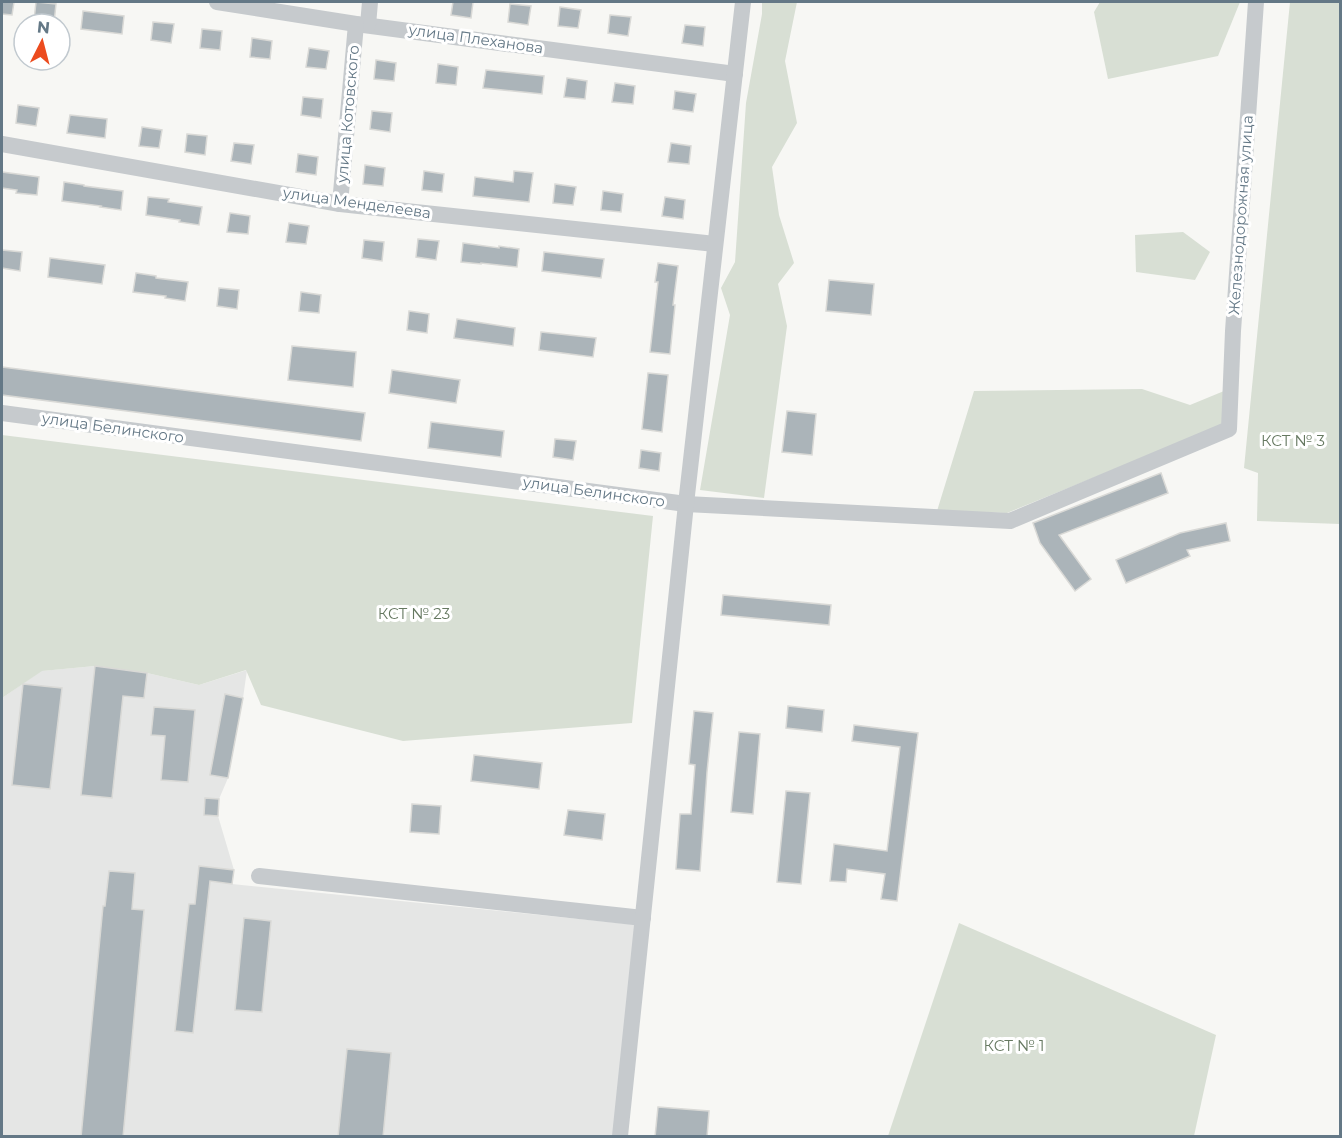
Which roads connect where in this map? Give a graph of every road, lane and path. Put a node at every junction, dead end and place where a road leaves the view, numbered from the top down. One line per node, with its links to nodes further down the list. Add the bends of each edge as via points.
1 (217, 2): 5 (street, улица Плеханова)
2 (370, 2): 5 (street, улица Котовского)
3 (743, 2): 6 (street, улица Белинского)
4 (1256, 2): 11 (street, Железнодорожная улица, via 1229,429 1010,521)
5 (362, 24): 6 (street, улица Плеханова); 8 (street, улица Котовского)
6 (735, 74): 9 (street, улица Белинского)
7 (2, 144): 8 (street, улица Менделеева)
8 (340, 204): 9 (street, улица Менделеева)
9 (715, 244): 11 (street, улица Белинского)
10 (2, 413): 11 (street, улица Белинского)
11 (686, 504): 13 (street)
12 (259, 876): 13 (street)
13 (643, 918): 14 (street)
14 (620, 1137)

